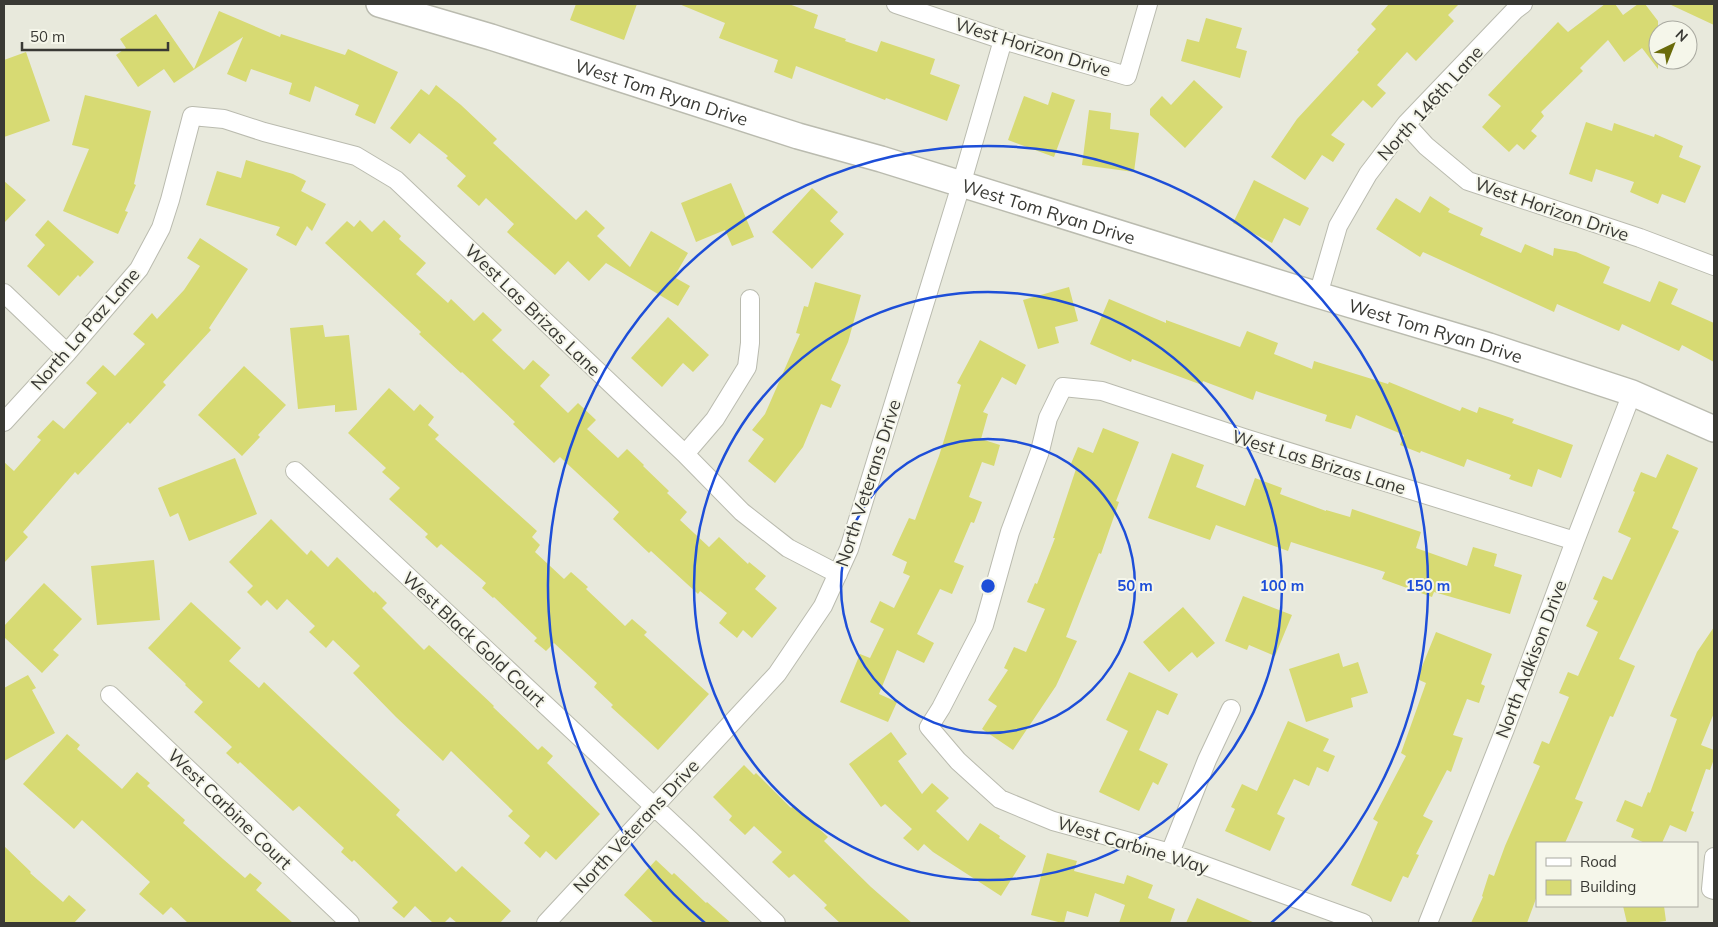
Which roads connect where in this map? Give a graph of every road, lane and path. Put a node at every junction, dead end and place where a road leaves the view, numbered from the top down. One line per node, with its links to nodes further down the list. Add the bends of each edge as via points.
1 (379, 4): 8 (street, West Tom Ryan Drive)
2 (896, 4): 5 (street, West Horizon Drive)
3 (1148, 4): 5 (street, West Horizon Drive, via 1128,76)
4 (1523, 4): 7 (street, North 146th Lane)
5 (1003, 40): 8 (street, North Veterans Drive)
6 (192, 116): 13 (street, North La Paz Lane, via 161,228 138,269); 17 (street, West Las Brizas Lane, via 224,119 356,156 396,180)
7 (1406, 124): 9 (street, West Horizon Drive, via 1426,146 1468,181); 11 (street, North 146th Lane, via 1368,174 1338,226)
8 (962, 185): 11 (street, West Tom Ryan Drive); 20 (street, North Veterans Drive, via 849,549)
9 (1714, 266)
10 (4, 293): 13 (street)
11 (1318, 295): 14 (street, West Tom Ryan Drive)
12 (750, 299): 17 (street, via 747,367 715,419)
13 (68, 353): 15 (street, North La Paz Lane)
14 (1632, 393): 16 (street, West Tom Ryan Drive); 19 (street, North Adkison Drive)
15 (4, 422)
16 (1714, 429)
17 (684, 454): 20 (street, West Las Brizas Lane, via 742,512 788,548)
18 (294, 471): 24 (street, West Black Gold Court)
19 (1575, 541): 23 (street, West Las Brizas Lane, via 1102,391 1063,387 1048,418 1040,451 1010,532 984,625); 32 (street, North Adkison Drive)
20 (838, 574): 24 (street, North Veterans Drive, via 823,606 778,674)
21 (110, 695): 28 (street, West Carbine Court)
22 (1230, 709): 25 (street)
23 (929, 727): 25 (street, West Carbine Way, via 958,761 1000,799 1053,821)
24 (653, 807): 29 (street, North Veterans Drive); 30 (street, West Black Gold Court)
25 (1170, 853): 31 (street, West Carbine Way)
26 (1714, 857): 27 (street, via 1710,889)
27 (1714, 890)
28 (350, 923)
29 (546, 923)
30 (776, 923)
31 (1362, 923)
32 (1428, 923)

